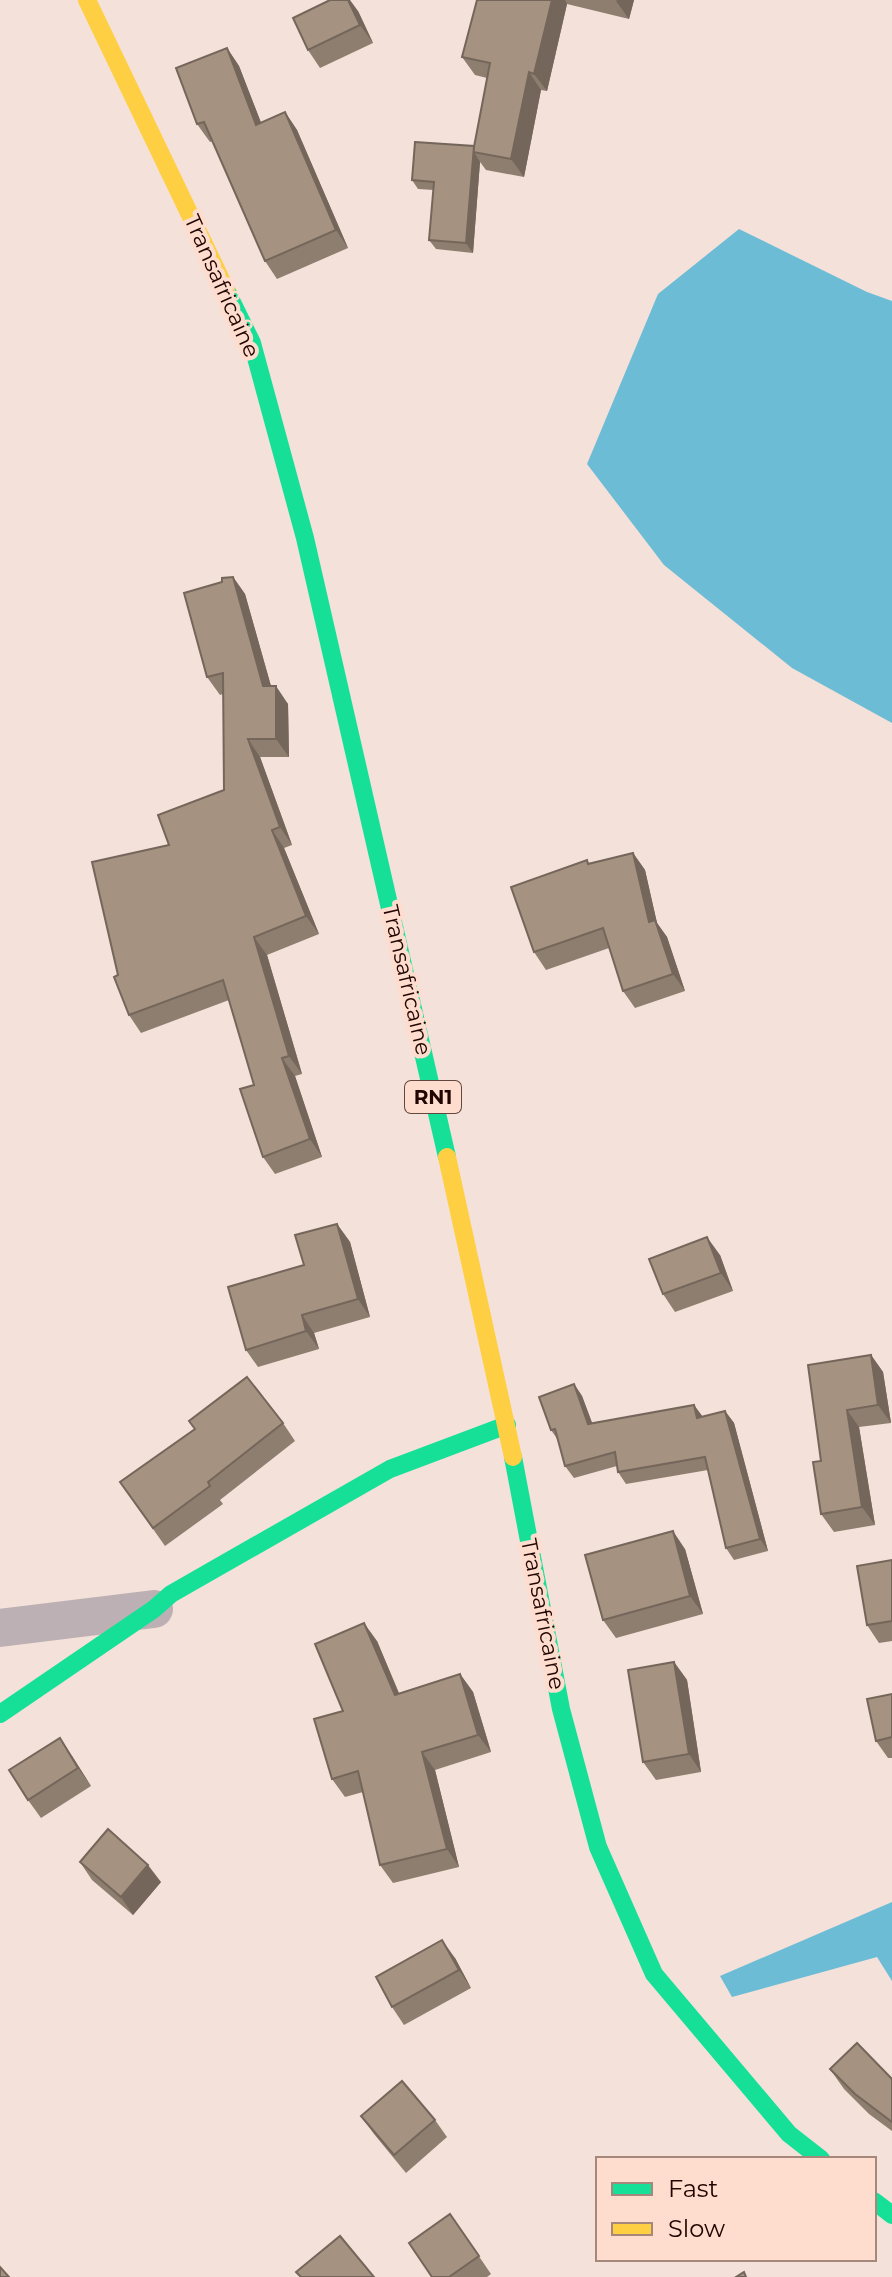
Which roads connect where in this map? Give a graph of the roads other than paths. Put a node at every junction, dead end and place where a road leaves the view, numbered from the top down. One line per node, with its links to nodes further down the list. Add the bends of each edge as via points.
1 (87, 0): 2 (main road, Transafricaine / RN1, via 252,343 305,538)
2 (507, 1425): 3 (main road, via 390,1469 171,1594); 6 (main road, Transafricaine / RN1, via 561,1709 598,1847 654,1974 789,2134)
3 (154, 1609): 4 (street); 5 (main road)
4 (0, 1628)
5 (0, 1714)
6 (818, 2157)
7 (876, 2203): 8 (main road)
8 (892, 2215)

